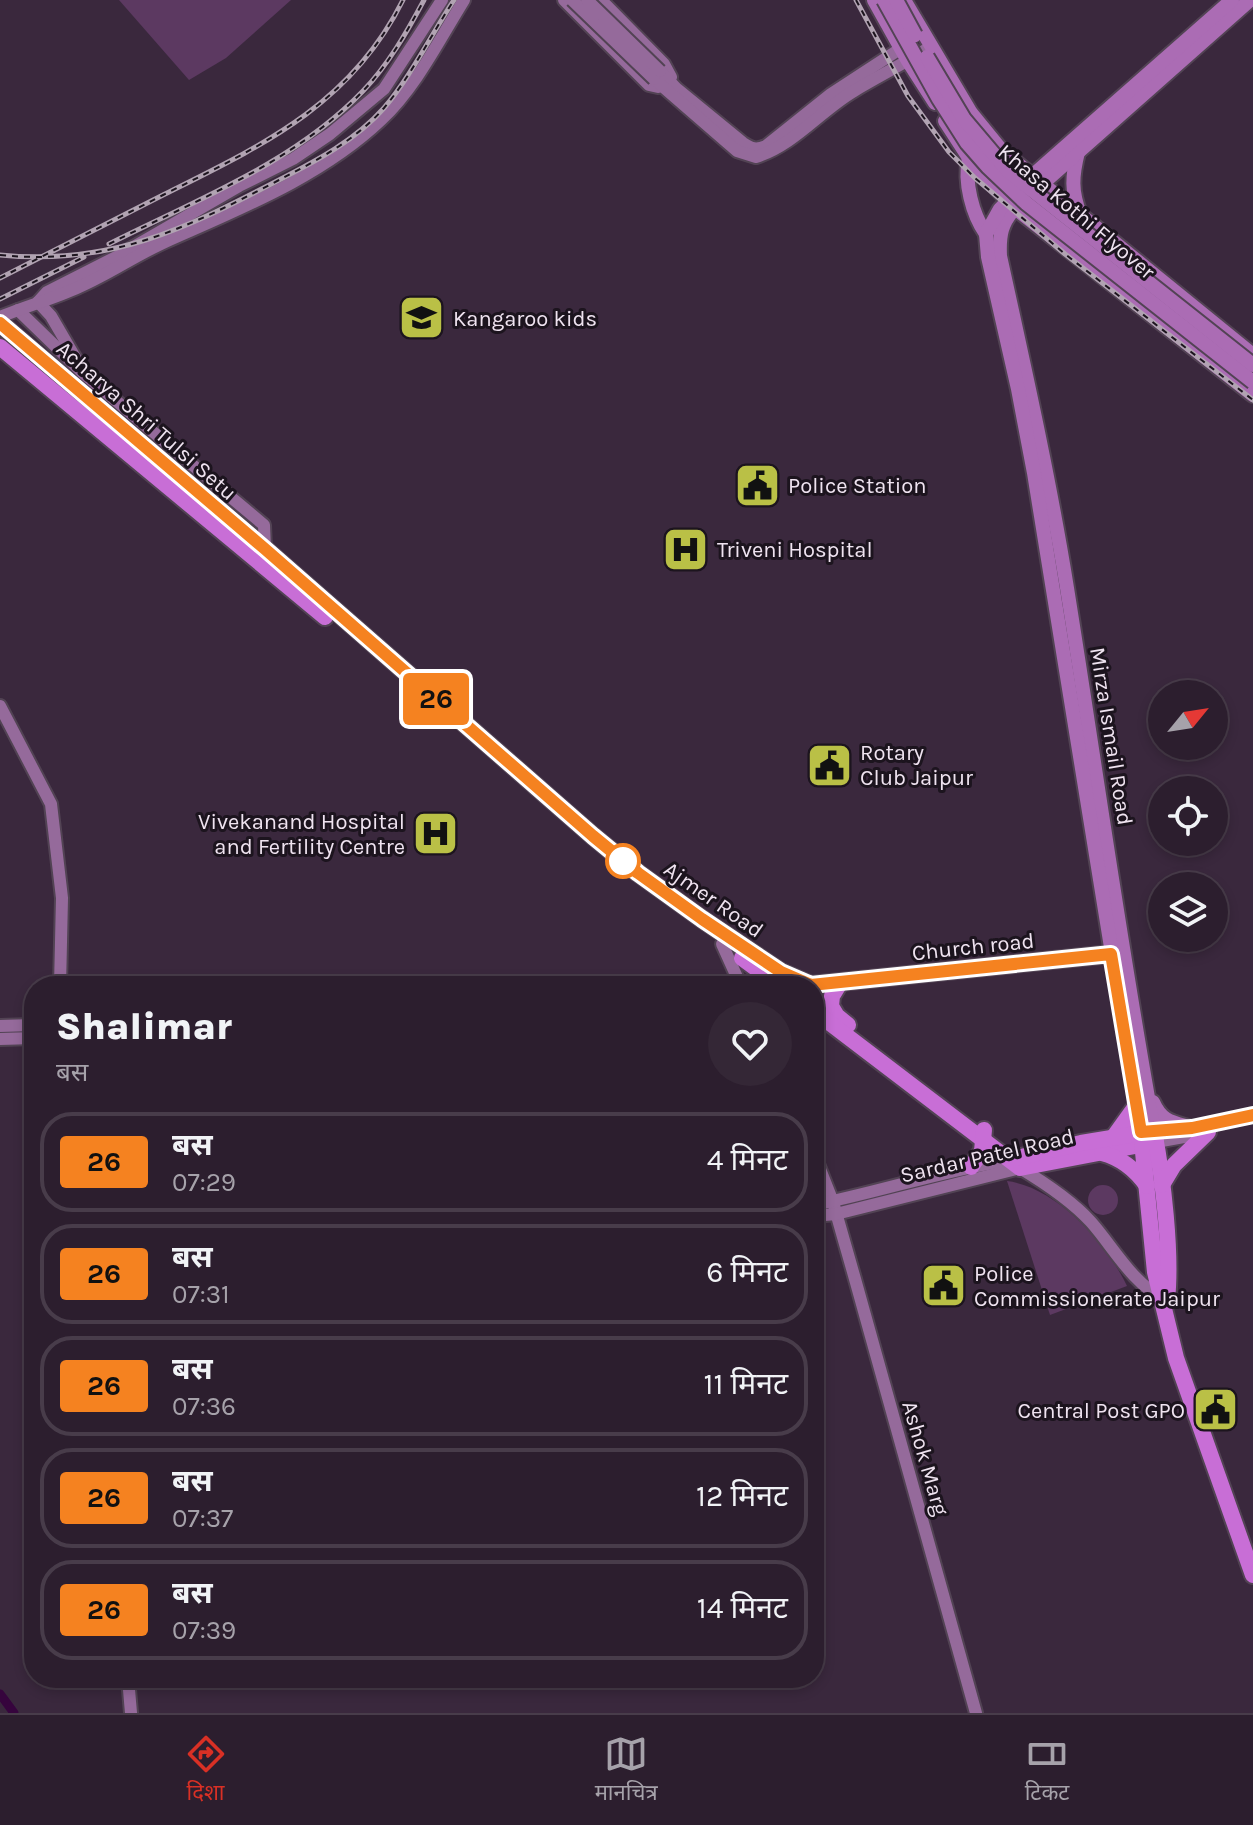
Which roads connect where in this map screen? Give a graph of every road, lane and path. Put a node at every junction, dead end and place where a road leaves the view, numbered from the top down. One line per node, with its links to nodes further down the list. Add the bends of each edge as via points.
1 (442, 0): 23 (street, via 384,89 330,134 47,292)
2 (464, 0): 23 (street, via 390,110 341,153 83,286)
3 (564, 0): 12 (street)
4 (588, 0): 12 (street); 15 (street, bridge)
5 (602, 0): 12 (street); 16 (street, via 664,64)
6 (874, 0): 14 (main road)
7 (884, 0): 30 (main road, Khasa Kothi Flyover, bridge, via 939,99 988,167)
8 (896, 0): 28 (main road, Khasa Kothi Flyover, bridge, via 964,119 1008,171)
9 (904, 0): 13 (main road)
10 (1232, 0): 19 (main road)
11 (1250, 0): 17 (main road)
12 (577, 11): 15 (street, bridge); 16 (street, via 649,85)
13 (926, 41): 14 (street); 19 (main road, via 971,113 1002,151)
14 (904, 55): 16 (street, via 831,94 759,149); 16 (street, via 783,144 756,157 737,151); 18 (main road)
15 (657, 75): 16 (street)
16 (672, 91)
17 (1078, 152): 19 (main road); 21 (main road, via 1072,179)
18 (969, 158): 20 (main road); 22 (main road, via 976,217)
19 (1037, 180): 20 (main road, Mirza Ismail Road); 21 (main road)
20 (1011, 204): 22 (main road, Mirza Ismail Road); 31 (main road); 33 (main road, Mirza Ismail Road, via 1002,225 1000,256 1031,398)
21 (1081, 216): 27 (main road)
22 (986, 234): 33 (main road, Mirza Ismail Road)
23 (38, 302): 24 (street); 29 (street)
24 (18, 310): 25 (street); 29 (street)
25 (0, 320): 32 (highway, Acharya Shri Tulsi Setu)
26 (0, 347): 32 (highway, Acharya Shri Tulsi Setu)
27 (1253, 355)
28 (1253, 365)
29 (83, 373): 32 (street, via 264,525)
30 (1253, 382)
31 (1253, 395)
32 (252, 548): 36 (highway, Ajmer Road, via 611,863); 41 (highway, Ajmer Road, via 638,873)
33 (1060, 586): 35 (main road, Mirza Ismail Road)
34 (0, 706): 38 (street, via 51,804 62,898)
35 (1089, 776): 37 (main road, Mirza Ismail Road); 44 (main road, Mirza Ismail Road)
36 (722, 944): 39 (street); 40 (highway, Ajmer Road)
37 (1111, 954): 42 (highway, Church road); 44 (main road, Mirza Ismail Road)
38 (60, 976)
39 (736, 976)
40 (766, 976)
41 (790, 976)
42 (840, 983): 43 (highway, Ajmer Road); 55 (highway, via 830,1000 837,1016)
43 (824, 985)
44 (1124, 998): 50 (main road, Mirza Ismail Road); 51 (main road, Mirza Ismail Road)
45 (824, 1018): 55 (highway)
46 (0, 1026): 47 (street)
47 (24, 1030)
48 (24, 1033): 49 (street)
49 (0, 1039)
50 (1146, 1087): 54 (main road, via 1158,1114); 57 (main road, Mirza Ismail Road)
51 (1136, 1106): 56 (highway); 57 (main road, Mirza Ismail Road)
52 (1253, 1115): 54 (street)
53 (1253, 1121): 54 (street)
54 (1200, 1130): 57 (street); 62 (highway)
55 (984, 1132): 59 (highway); 60 (highway, via 980,1155)
56 (1113, 1138): 57 (highway, Sardar Patel Road); 59 (highway, Sardar Patel Road)
57 (1148, 1138): 58 (highway, Sardar Patel Road); 62 (highway, Mirza Ismail Road)
58 (1102, 1153): 59 (highway, Sardar Patel Road); 62 (highway, via 1119,1158)
59 (1024, 1166): 60 (street, Sardar Patel Road); 64 (street, Sardar Patel Road); 66 (street, via 1088,1219)
60 (971, 1167): 64 (street, Sardar Patel Road)
61 (824, 1176): 64 (street, Ashok Marg)
62 (1154, 1186): 66 (highway, Mirza Ismail Road, via 1155,1272)
63 (824, 1206): 64 (street)
64 (838, 1207): 65 (street); 71 (street, Ashok Marg)
65 (824, 1212)
66 (1164, 1304): 67 (highway, Mirza Ismail Road, via 1180,1373)
67 (1253, 1575)
68 (130, 1688): 70 (street)
69 (135, 1688): 70 (street)
70 (134, 1713)
71 (976, 1713)

